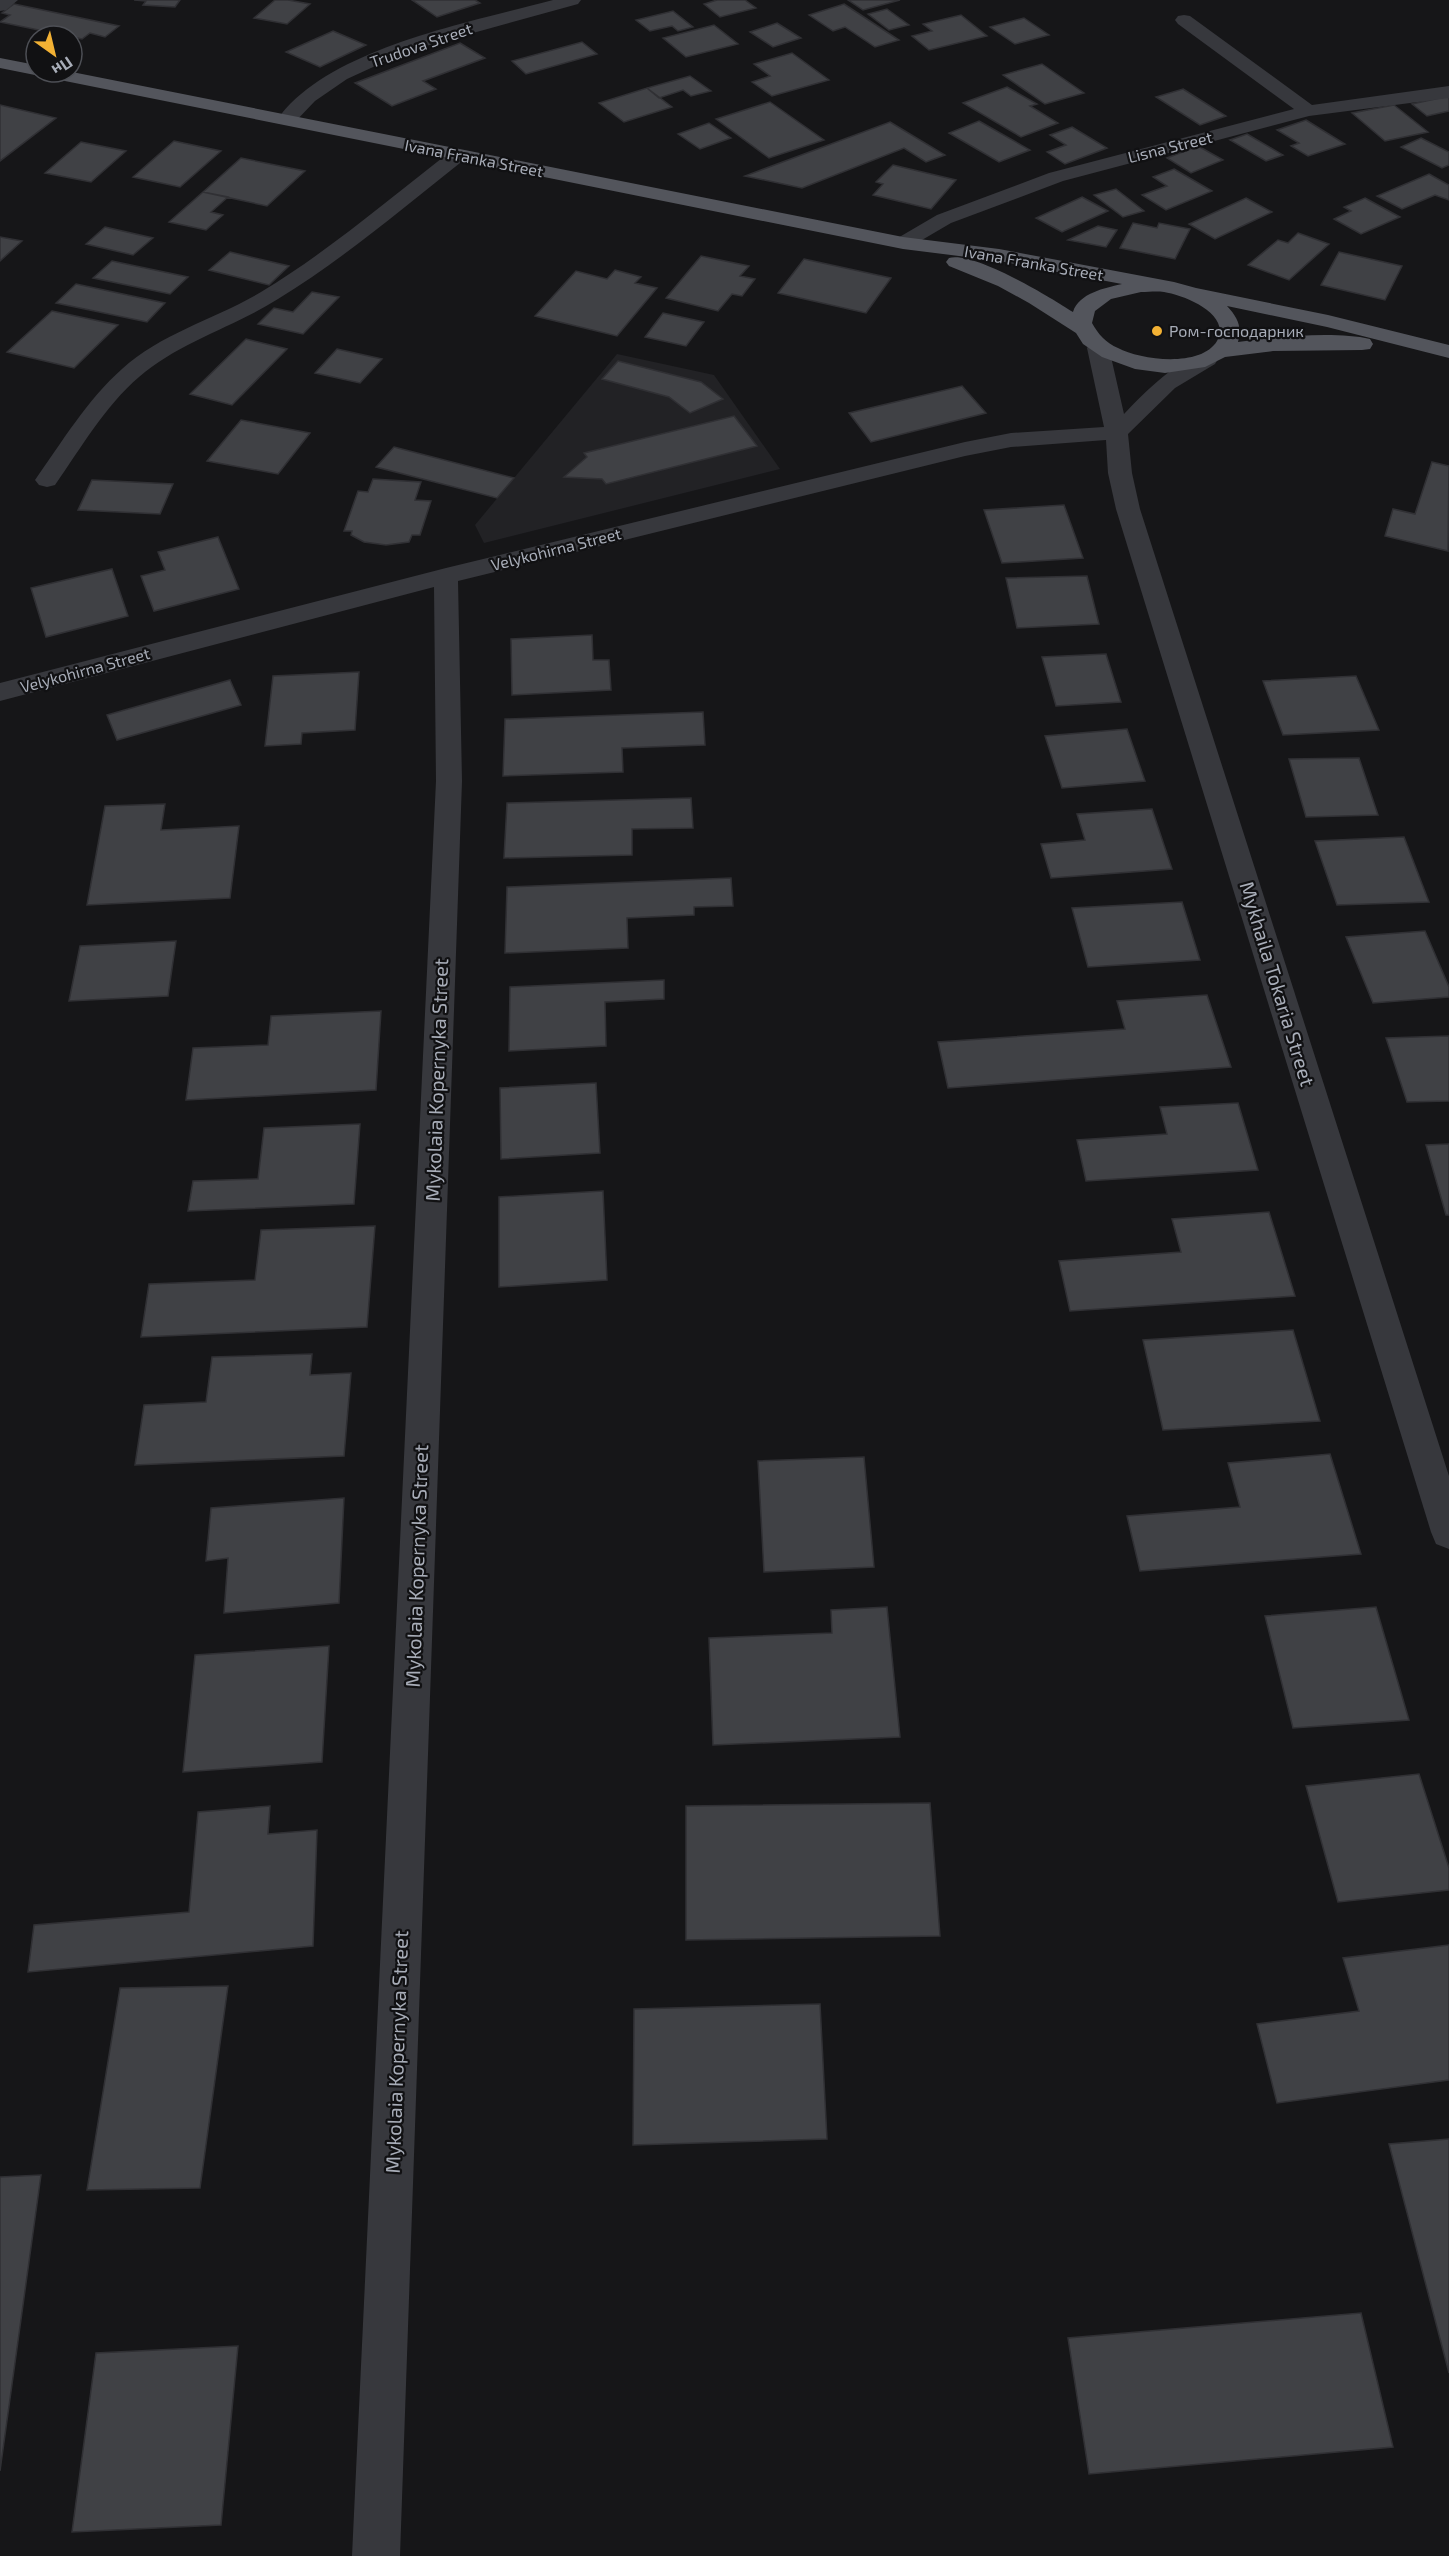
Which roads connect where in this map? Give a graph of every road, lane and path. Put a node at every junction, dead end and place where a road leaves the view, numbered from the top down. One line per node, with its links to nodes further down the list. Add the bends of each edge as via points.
1 (9, 0): 4 (street)
2 (572, 0): 3 (street, Trudova Street)
3 (538, 4): 11 (street, Trudova Street, via 442,35 341,75 308,97)
4 (0, 6)
5 (1184, 20): 10 (street)
6 (0, 63): 7 (main road)
7 (24, 68)
8 (84, 80): 11 (main road, Ivana Franka Street)
9 (1449, 92): 10 (street, Lisna Street)
10 (1308, 111): 13 (street, Lisna Street, via 1056,177 944,219)
11 (286, 120): 12 (main road, Ivana Franka Street)
12 (458, 155): 13 (main road, Ivana Franka Street); 20 (street, via 336,250 245,310 173,345 131,372 98,409)
13 (903, 243): 14 (main road, Ivana Franka Street, via 999,255); 15 (main road, Ivana Franka Street, via 1007,283 1058,310)
14 (1174, 289): 15 (main road, via 1119,289 1101,295 1081,315); 17 (main road, Ivana Franka Street, via 1297,314); 18 (main road, via 1209,303 1226,318 1228,341)
15 (1082, 328): 16 (main road, Ivana Franka Street)
16 (1098, 348): 18 (main road, Ivana Franka Street, via 1117,358 1163,367 1187,365); 19 (street, Mykhaila Tokaria Street)
17 (1448, 352): 18 (main road, Ivana Franka Street, via 1302,342 1253,345)
18 (1213, 355): 19 (street, via 1167,383)
19 (1117, 433): 21 (street, Velykohirna Street, via 1011,440 965,449); 23 (street, Mykhaila Tokaria Street, via 1128,509)
20 (47, 480)
21 (446, 576): 22 (street, Velykohirna Street); 24 (street, Mykolaia Kopernyka Street, via 449,781)
22 (0, 692)
23 (1449, 1532)
24 (376, 2556)

